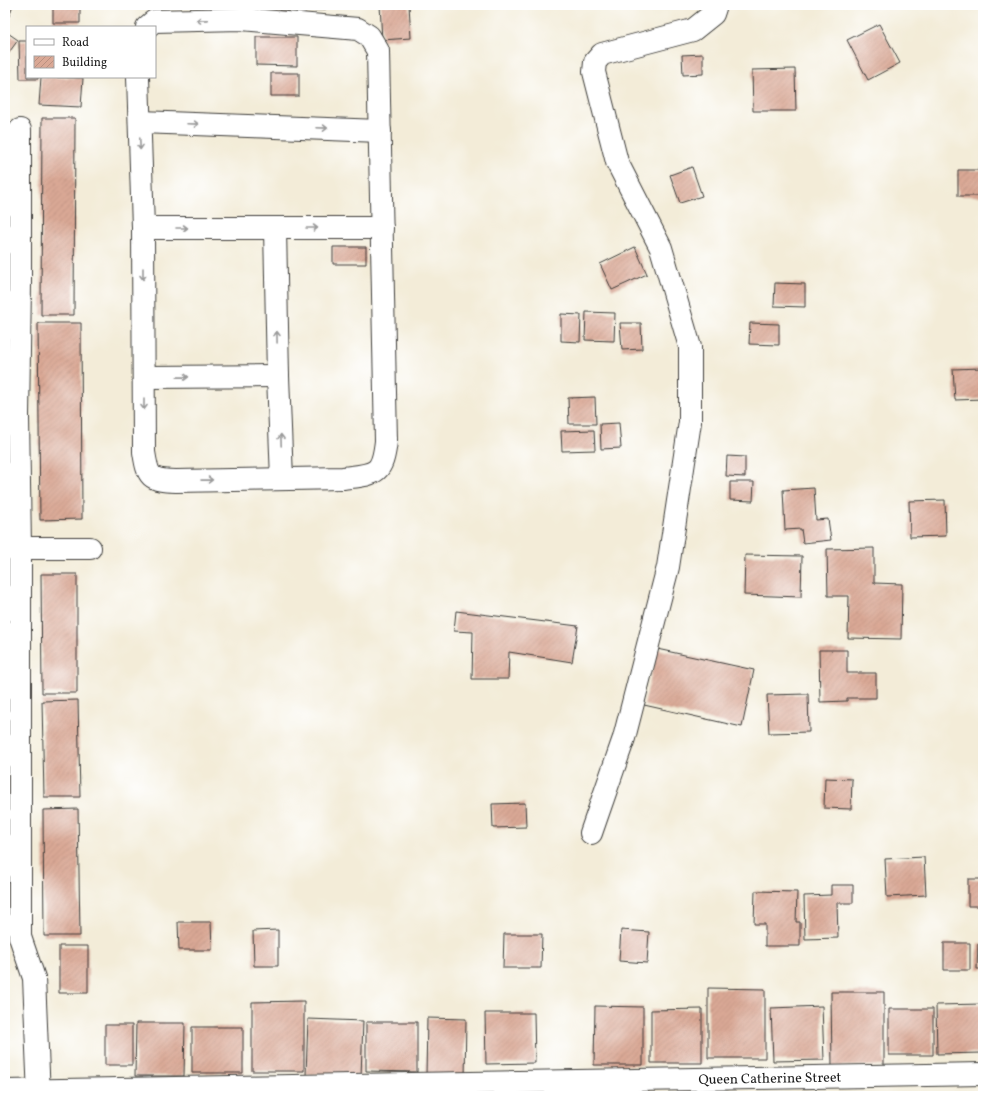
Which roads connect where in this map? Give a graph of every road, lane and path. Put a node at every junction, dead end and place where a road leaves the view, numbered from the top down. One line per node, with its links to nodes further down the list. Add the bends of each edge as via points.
1 (716, 5): 20 (street, via 713,14 693,30 602,54 595,62 594,72 617,162 661,248 690,347 690,422 668,568 624,738)
2 (241, 12): 3 (street, one-way to 3, via 154,21); 7 (street, via 358,29 369,36 378,51)
3 (149, 26)
4 (138, 78): 5 (street)
5 (140, 122): 7 (street, one-way to 7); 8 (street, one-way to 8)
6 (20, 130): 11 (street)
7 (380, 131): 10 (street)
8 (143, 228): 9 (street, one-way to 9); 13 (street, one-way to 13)
9 (275, 228): 10 (street, one-way to 10); 12 (street, one-way to 9)
10 (382, 228): 15 (street, via 386,441 380,467 368,475)
11 (13, 284): 14 (street)
12 (278, 376): 13 (street, one-way to 12); 15 (street, one-way to 12)
13 (144, 377): 15 (street, one-way to 15, via 144,452 147,469 152,476 161,480 176,481)
14 (12, 417): 16 (street)
15 (282, 479)
16 (13, 548): 17 (street); 18 (street)
17 (90, 548)
18 (13, 673): 19 (street)
19 (13, 808): 21 (street)
20 (591, 833)
21 (13, 937): 24 (street, via 34,978)
22 (983, 1074): 24 (street, Queen Catherine Street)
23 (5, 1091): 24 (street, Queen Catherine Street)
24 (39, 1093)

